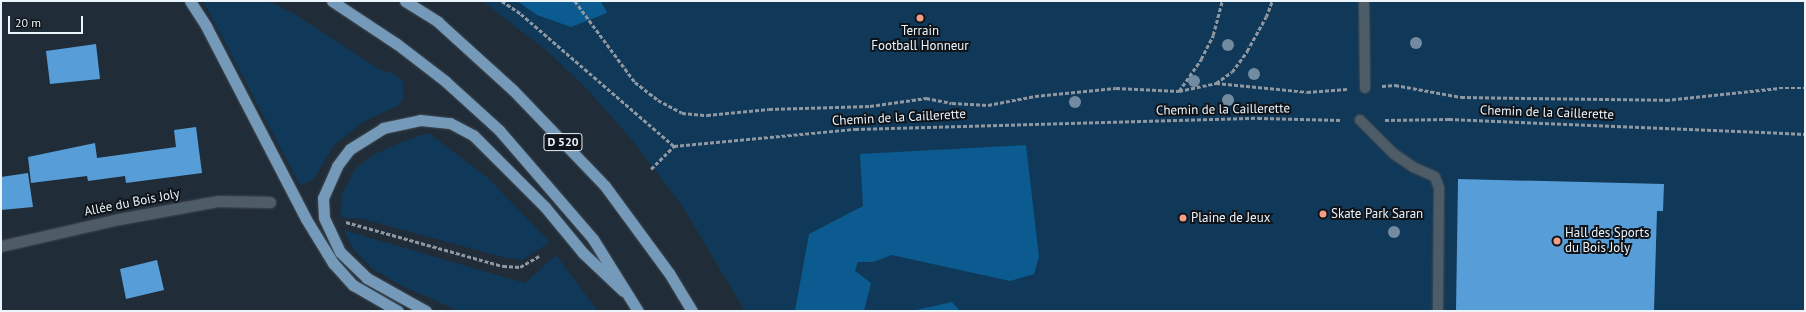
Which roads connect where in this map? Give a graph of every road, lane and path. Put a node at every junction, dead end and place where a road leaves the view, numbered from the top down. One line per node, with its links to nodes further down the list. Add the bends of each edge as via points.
1 (190, 1): 22 (main road, via 206,26 306,219 333,263 353,285)
2 (332, 1): 21 (main road, D 520, via 397,44 499,130 593,240)
3 (404, 1): 25 (main road, D 520, via 438,22 513,90 605,186 669,273)
4 (502, 1): 15 (path, via 522,14)
5 (575, 1): 12 (path, via 636,82 658,100 682,113 707,115 769,109 870,106 926,98 952,103 988,105 1035,96 1116,88)
6 (1222, 1): 12 (path, via 1213,35)
7 (1272, 1): 9 (path, via 1266,18 1247,51 1232,72)
8 (1364, 1): 10 (lane)
9 (1216, 83): 10 (path, via 1307,92); 12 (path)
10 (1365, 88): 11 (path, via 1395,85 1460,97 1666,100 1779,88)
11 (1805, 88)
12 (1180, 91)
13 (1360, 120): 14 (path, Chemin de la Caillerette, via 1449,119); 15 (path, Chemin de la Caillerette, via 1258,118 855,129); 26 (lane, via 1394,154 1413,168 1435,177 1439,188)
14 (1805, 134)
15 (674, 146): 16 (path)
16 (651, 169)
17 (270, 202): 19 (street, Allée du Bois Joly, via 218,202 119,219)
18 (344, 222): 20 (path, via 503,266 520,267)
19 (1, 246)
20 (539, 256)
21 (623, 291): 23 (main road, via 583,253 545,208 473,135 450,123 420,120 383,128 350,149 329,181 323,198 324,217 340,252 367,278); 24 (main road, D 520)
22 (398, 311)
23 (426, 311)
24 (638, 311)
25 (692, 311)
26 (1438, 311)

